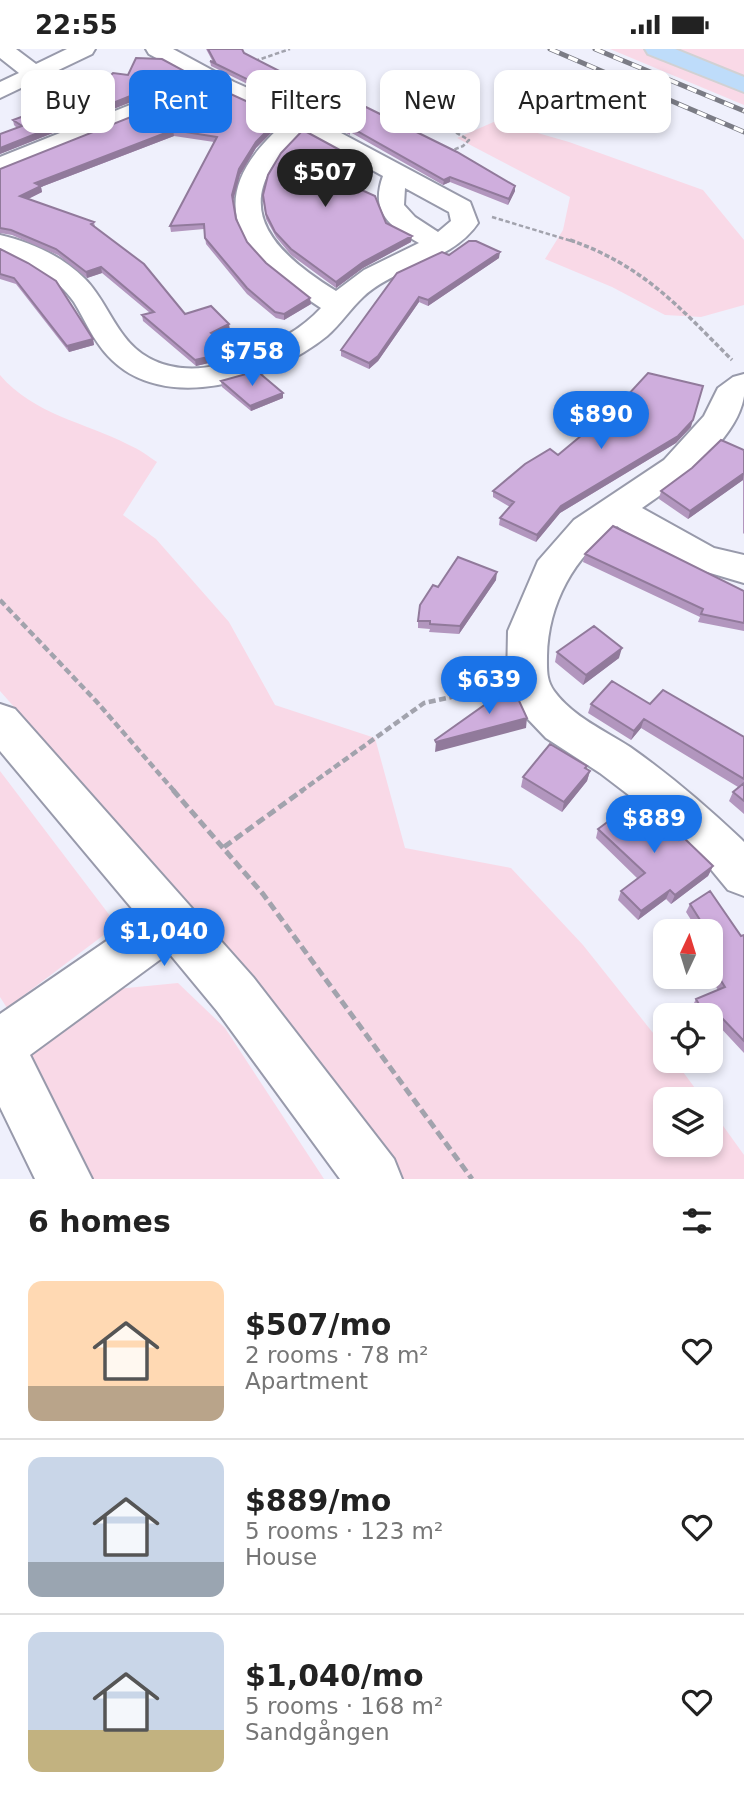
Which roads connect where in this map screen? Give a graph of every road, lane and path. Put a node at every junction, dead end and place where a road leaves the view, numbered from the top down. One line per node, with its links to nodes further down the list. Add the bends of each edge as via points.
1 (2, 49): 6 (street)
2 (84, 49): 7 (street)
3 (157, 49): 8 (street)
4 (290, 49): 9 (path)
5 (656, 49): 11 (main road)
6 (29, 70)
7 (42, 70)
8 (196, 70)
9 (212, 70)
10 (21, 80): 12 (street)
11 (744, 85)
12 (0, 91)
13 (129, 113): 17 (street)
14 (289, 133): 22 (street, via 260,163 251,184 247,203 253,230 268,254 292,277)
15 (323, 133): 18 (street)
16 (457, 133): 18 (path, via 469,140 463,146)
17 (0, 166)
18 (397, 173): 19 (street); 21 (street, via 391,205 405,221)
19 (461, 208): 21 (street, via 465,223); 23 (path, via 567,240 624,264 690,316)
20 (0, 243): 22 (street, via 46,262 64,275 83,293 123,353 179,379 206,380 237,372 279,353 319,328)
21 (439, 243): 22 (street, via 359,286)
22 (339, 306)
23 (739, 373): 24 (street, via 729,395)
24 (729, 430): 25 (street)
25 (616, 508): 26 (street, via 703,558); 28 (street, via 587,529 551,571 528,631)
26 (744, 569)
27 (0, 600): 30 (path, via 96,701)
28 (527, 682): 30 (path, via 424,703); 31 (street, via 561,726 671,802)
29 (0, 722): 32 (street)
30 (223, 848): 37 (path, via 263,894)
31 (744, 875)
32 (171, 924): 33 (street); 36 (street, via 235,994)
33 (0, 1045)
34 (0, 1051): 35 (street)
35 (64, 1179)
36 (374, 1179)
37 (472, 1179)

